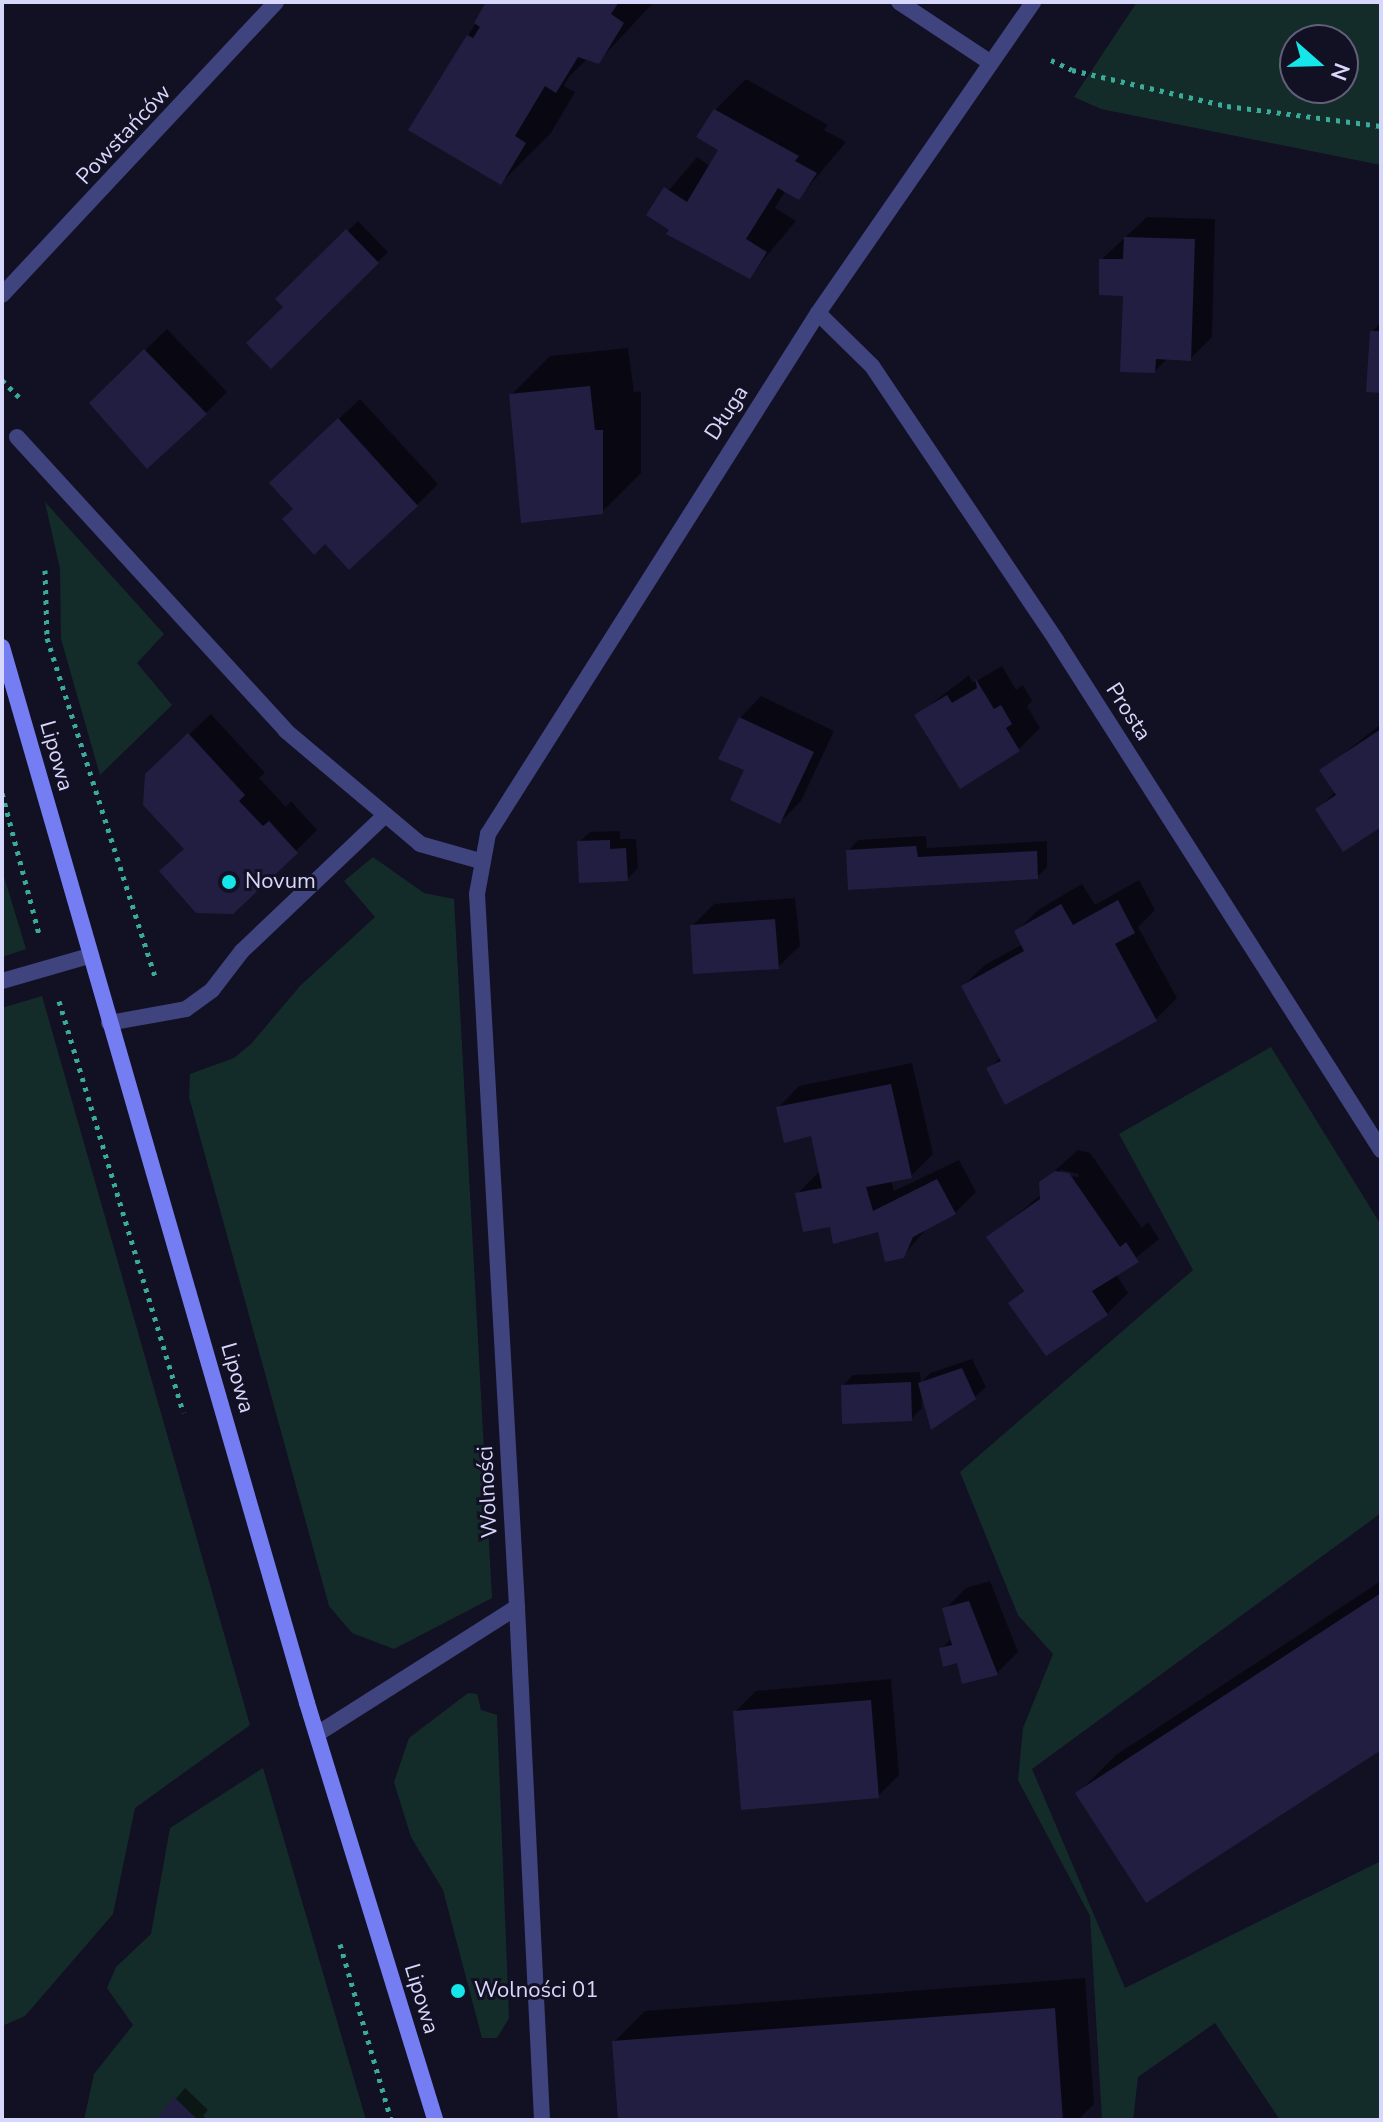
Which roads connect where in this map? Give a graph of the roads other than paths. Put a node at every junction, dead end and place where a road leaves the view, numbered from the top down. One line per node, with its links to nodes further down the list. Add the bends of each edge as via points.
1 (276, 2): 5 (street, Powstańców)
2 (899, 2): 4 (street)
3 (1033, 2): 4 (street, Długa)
4 (991, 63): 6 (street, Długa)
5 (2, 295)
6 (818, 313): 10 (street, Długa, via 597,654 488,834); 14 (street, Prosta, via 858,347 881,379 1056,640)
7 (17, 437): 9 (street, via 286,731)
8 (2, 647): 11 (street, Lipowa)
9 (383, 817): 10 (street, via 442,854); 13 (street, via 242,951 212,990 186,1009)
10 (480, 861): 15 (street, Wolności, via 477,894)
11 (89, 956): 12 (street); 13 (street, Lipowa)
12 (2, 981)
13 (109, 1023): 16 (street, Lipowa)
14 (1381, 1150)
15 (517, 1607): 16 (street); 18 (street, Wolności)
16 (317, 1734): 17 (street, Lipowa)
17 (435, 2120)
18 (542, 2120)

